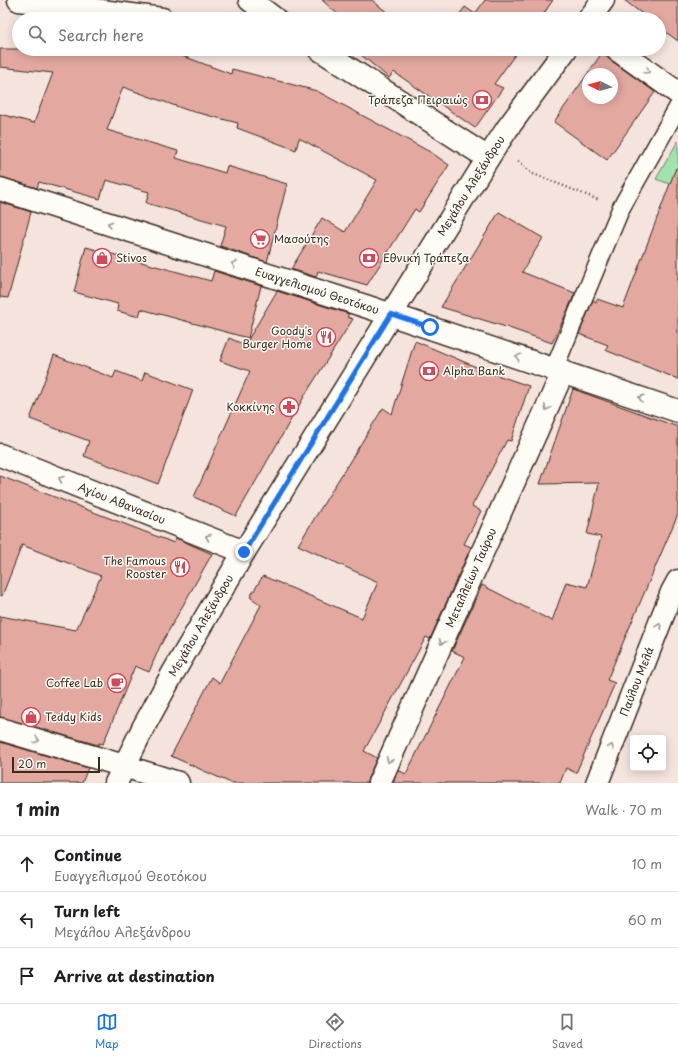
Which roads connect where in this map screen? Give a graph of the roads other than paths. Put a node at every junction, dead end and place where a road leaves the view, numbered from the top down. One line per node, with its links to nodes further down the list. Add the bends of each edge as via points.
1 (19, 0): 4 (street)
2 (250, 0): 6 (street)
3 (603, 0): 7 (street)
4 (57, 3): 5 (street)
5 (116, 12)
6 (265, 12)
7 (594, 12)
8 (331, 56): 13 (street)
9 (561, 56): 13 (street, Μεγάλου Αλεξάνδρου)
10 (626, 56): 11 (street, one-way to 11)
11 (678, 93)
12 (678, 107): 16 (street, via 620,208)
13 (493, 151): 15 (street, Μεγάλου Αλεξάνδρου)
14 (0, 189): 15 (street, Ευαγγελισμού Θεοτόκου, one-way to 14)
15 (391, 314): 16 (street, Ευαγγελισμού Θεοτόκου, one-way to 15); 19 (street, Μεγάλου Αλεξάνδρου)
16 (558, 371): 17 (street, Ευαγγελισμού Θεοτόκου, one-way to 16); 24 (street, Μεταλλείων Ταύρου, one-way to 24)
17 (678, 411)
18 (0, 455): 19 (street, Αγίου Αθανασίου, one-way to 18)
19 (244, 552): 22 (street, Μεγάλου Αλεξάνδρου, via 173,673)
20 (678, 581): 25 (street, Παύλου Μελά, one-way to 20)
21 (0, 729): 22 (street, one-way to 22)
22 (120, 774): 23 (street)
23 (178, 783)
24 (379, 783)
25 (597, 783)

